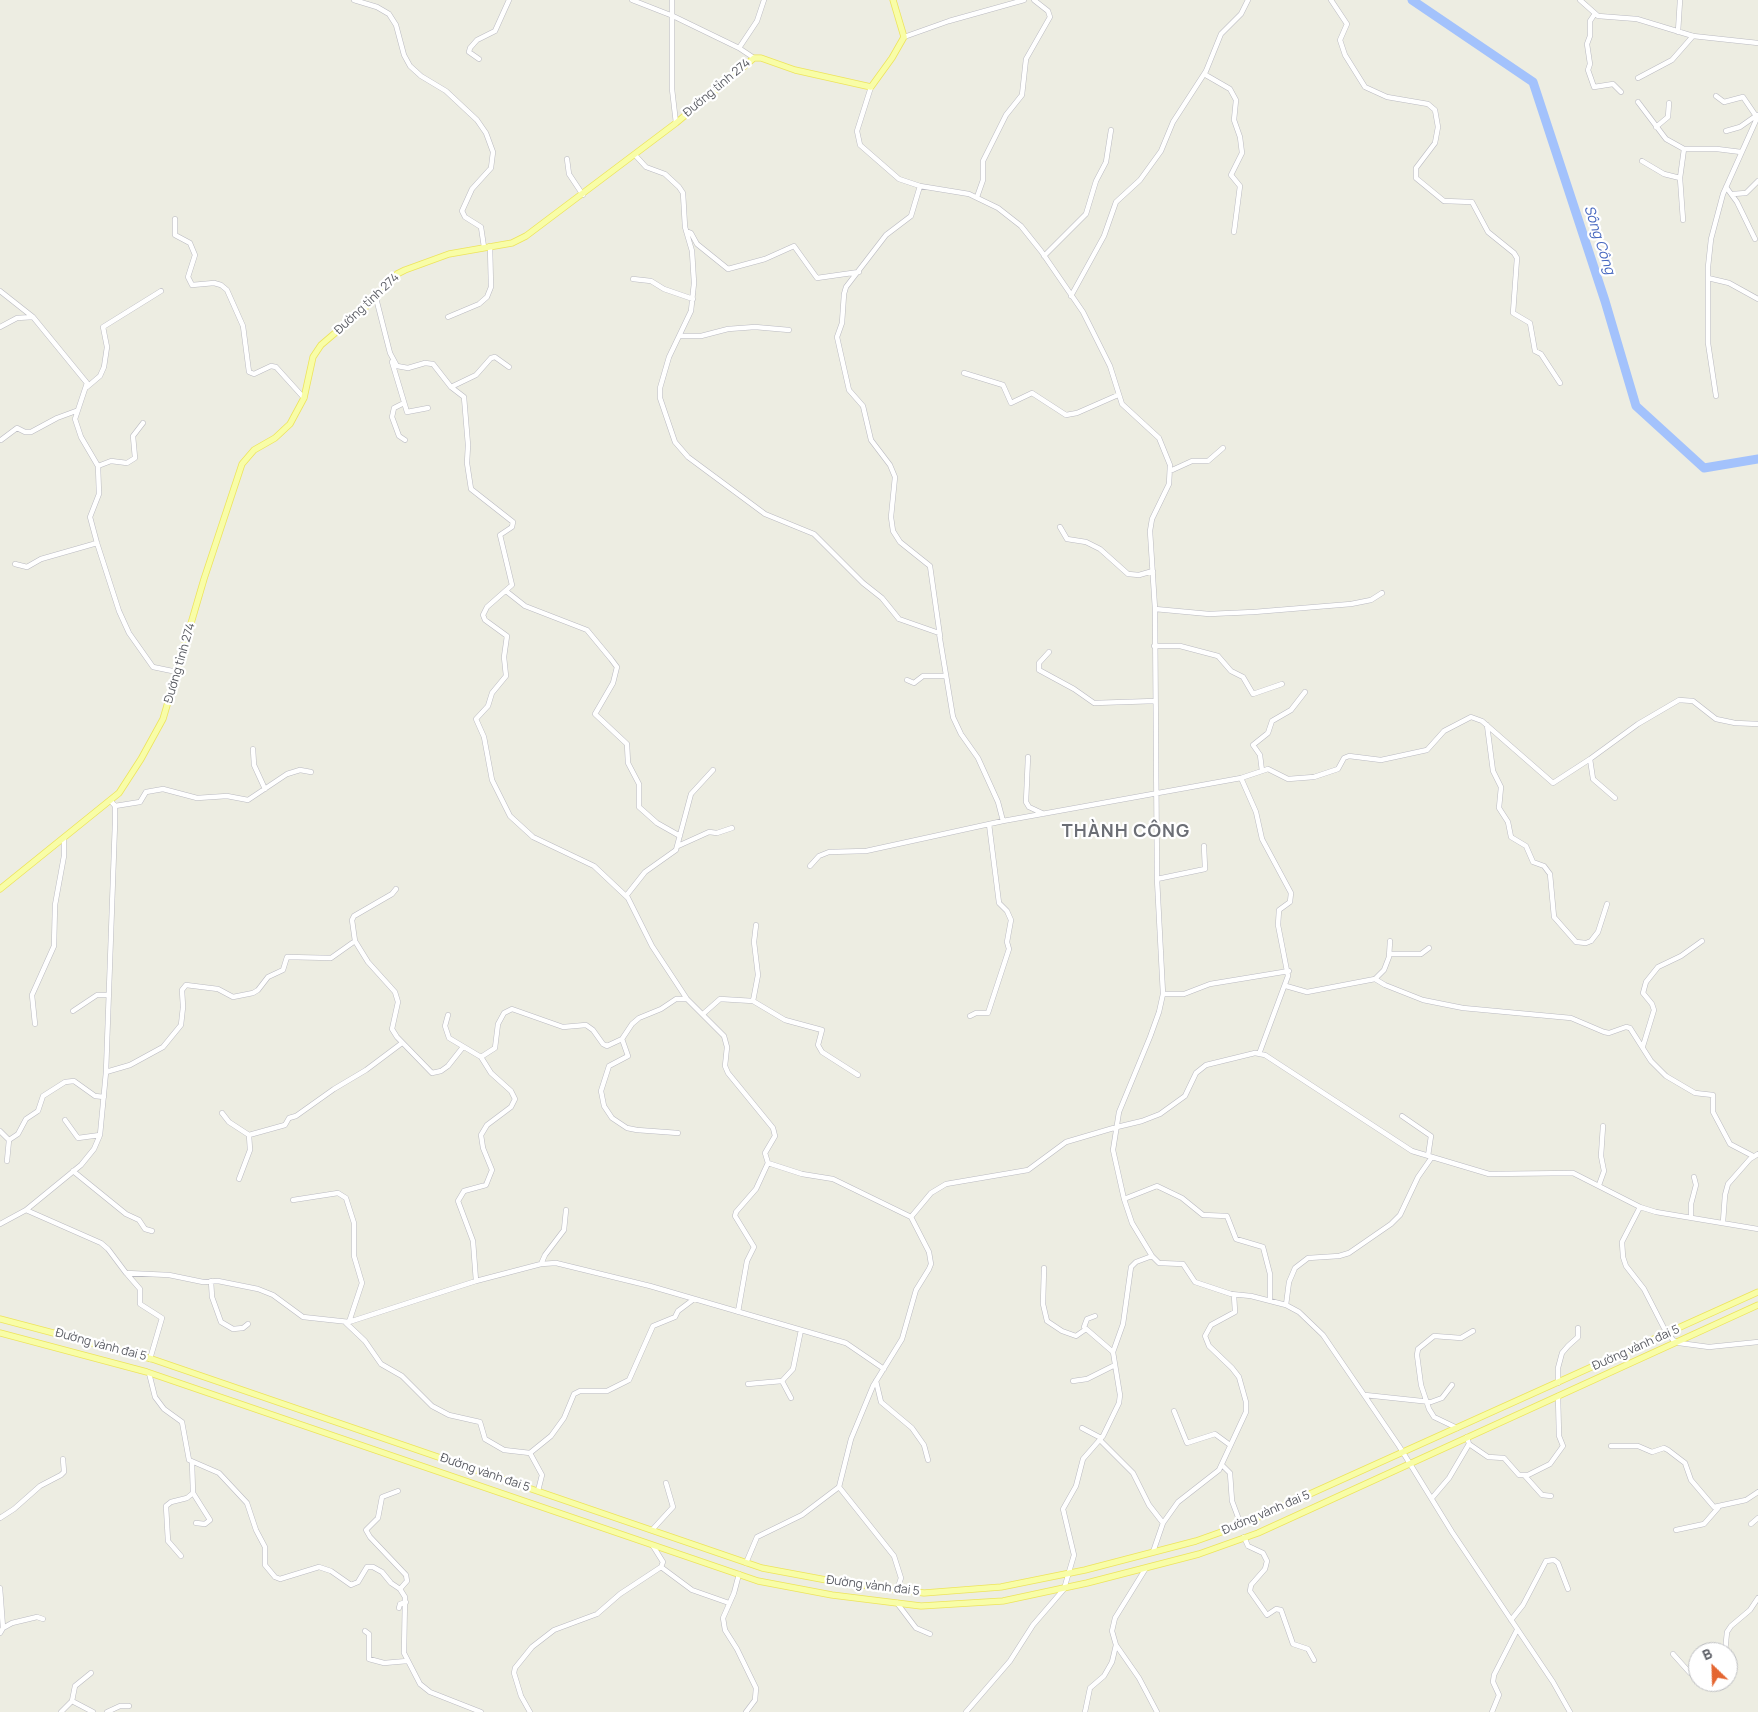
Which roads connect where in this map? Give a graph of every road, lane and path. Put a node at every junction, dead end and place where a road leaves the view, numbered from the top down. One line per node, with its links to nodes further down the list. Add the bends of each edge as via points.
1 (354, 0): 51 (street, via 389,14 410,66 446,91 477,120 486,134 493,152 491,168 472,189 462,211 465,217 481,227)
2 (509, 0): 21 (street, via 495,31 477,40 470,48)
3 (632, 0): 14 (street)
4 (672, 0): 14 (street)
5 (764, 0): 19 (street, via 757,22)
6 (892, 0): 17 (main road)
7 (1024, 0): 17 (street, via 949,20)
8 (1034, 0): 45 (street, via 1048,11 1050,17 1026,59 1022,95 1006,115 983,161 983,180)
9 (1248, 0): 22 (street, via 1241,14 1221,34)
10 (1332, 0): 70 (street, via 1347,24 1340,40 1345,55 1365,87 1387,97 1428,104 1434,110 1438,127 1435,143 1416,168 1415,175 1444,202 1472,202 1488,232 1514,253 1517,258 1513,313 1530,323 1535,351 1542,355)
11 (1580, 0): 13 (street)
12 (1680, 0): 15 (street)
13 (1594, 15): 15 (street, via 1637,19); 25 (street, via 1590,20 1587,44 1588,70 1594,87 1613,84)
14 (673, 16): 19 (street); 30 (street, via 672,89)
15 (1678, 32): 16 (street)
16 (1694, 36): 18 (street); 23 (street, via 1672,60)
17 (904, 37): 24 (main road)
18 (1758, 43)
19 (739, 48): 20 (street)
20 (754, 58): 24 (main road, Đường tỉnh 274); 30 (main road, Đường tỉnh 274)
21 (479, 59)
22 (1204, 74): 49 (street, via 1230,89 1236,100 1234,120 1242,153 1231,175 1240,186); 58 (street, via 1173,122 1161,151 1140,180 1116,202 1104,236)
23 (1638, 78)
24 (870, 87): 41 (street, via 857,131 860,145 895,176)
25 (1621, 92)
26 (1716, 96): 29 (street, via 1724,102 1743,97)
27 (1638, 102): 31 (street)
28 (1669, 103): 31 (street, via 1668,117)
29 (1757, 116): 33 (street); 35 (street)
30 (676, 123): 36 (main road, Đường tỉnh 274)
31 (1656, 127): 34 (street, via 1670,142)
32 (1111, 130): 52 (street, via 1106,162 1086,214)
33 (1726, 131)
34 (1684, 149): 35 (street); 39 (street)
35 (1741, 152): 42 (street)
36 (635, 155): 44 (main road, Đường tỉnh 274); 48 (street, via 646,167 665,174 679,187 683,193)
37 (567, 159): 44 (street, via 572,178)
38 (1642, 162): 39 (street, via 1665,175)
39 (1680, 178): 47 (street)
40 (1758, 181): 43 (street, via 1746,193)
41 (920, 186): 45 (street); 53 (street, via 910,216 886,235)
42 (1726, 187): 43 (street); 54 (street, via 1712,233)
43 (1733, 194): 50 (street)
44 (583, 195): 51 (main road, Đường tỉnh 274, via 518,241)
45 (977, 197): 52 (street, via 1010,216)
46 (175, 219): 75 (street, via 175,235 190,243 195,256 188,277 192,285 214,283 227,290 243,326 249,372 254,374 274,366)
47 (1683, 220)
48 (686, 231): 53 (street, via 728,269 765,260 794,246 817,278); 60 (street, via 693,256)
49 (1234, 232)
50 (1755, 239)
51 (487, 246): 59 (main road, Đường tỉnh 274, via 450,254 405,270); 63 (street, via 490,287 487,297 479,304)
52 (1044, 256): 58 (street)
53 (859, 272): 92 (street, via 845,290 842,323 837,337 849,390 863,406 871,440 893,470 893,531 900,542 930,566)
54 (1708, 278): 61 (street, via 1730,283); 74 (street, via 1708,343)
55 (633, 279): 60 (street, via 651,281)
56 (0, 291): 62 (street)
57 (161, 291): 71 (street, via 103,327 107,347 104,366 100,376)
58 (1071, 296): 73 (street, via 1083,312 1110,366)
59 (376, 298): 67 (street); 75 (main road, Đường tỉnh 274, via 317,350)
60 (693, 299): 66 (street)
61 (1758, 299)
62 (33, 317): 64 (street, via 17,318); 71 (street, via 85,380)
63 (448, 317)
64 (0, 327)
65 (789, 330): 66 (street, via 728,329 701,336)
66 (680, 336): 92 (street, via 663,372 660,393 678,448 765,514 814,534 882,598 899,619 934,630)
67 (390, 353): 72 (street, via 397,366 403,368 425,362 433,364); 76 (street)
68 (509, 367): 72 (street, via 495,357 491,358 476,375)
69 (964, 372): 73 (street, via 1003,385 1011,403 1032,393 1066,415)
70 (1560, 383)
71 (86, 387): 78 (street)
72 (451, 387): 89 (street, via 465,400 466,463 471,488 513,522 512,527 500,535 513,581)
73 (1118, 395): 84 (street, via 1125,408 1158,438 1167,455)
74 (1716, 396)
75 (304, 398): 95 (main road, Đường tỉnh 274, via 284,432 254,450 242,464)
76 (404, 403): 77 (street, via 410,413); 81 (street, via 394,408 392,416 399,436)
77 (428, 408)
78 (76, 411): 80 (street, via 31,432 17,428); 83 (street, via 77,428)
79 (143, 423): 83 (street, via 133,436 135,458 126,463 111,461)
80 (1, 440)
81 (405, 440)
82 (1223, 448): 84 (street, via 1208,460 1192,461)
83 (98, 466): 86 (street, via 99,494 90,516)
84 (1170, 471): 88 (street, via 1169,484 1150,525)
85 (1060, 527): 88 (street, via 1067,539 1100,548 1128,574)
86 (97, 543): 87 (street, via 41,559 27,567); 95 (street, via 129,633 152,667)
87 (15, 564)
88 (1153, 571): 91 (street)
89 (506, 591): 119 (street, via 526,606 587,630 617,667 613,683 595,714 627,744 628,763 639,784 639,806 657,823); 127 (street, via 487,607 483,615 506,636 506,676 476,719 484,734 492,780 510,816 524,830 544,844 594,866)
90 (1382, 593): 91 (street, via 1371,600 1351,604 1254,612 1209,614)
91 (1155, 609): 93 (street)
92 (940, 636): 96 (street)
93 (1154, 646): 98 (street, via 1180,646 1216,655 1231,671 1243,677 1253,694); 100 (street)
94 (1049, 652): 100 (street, via 1038,663 1039,670 1077,690 1091,702)
95 (177, 672): 113 (main road, Đường tỉnh 274, via 161,725 124,787)
96 (946, 676): 97 (street, via 923,676 914,683); 116 (street, via 955,723 978,758)
97 (908, 680)
98 (1282, 684)
99 (1305, 692): 107 (street, via 1291,710 1272,721 1268,733 1253,745 1260,755)
100 (1155, 701): 111 (street)
101 (1758, 724): 105 (street, via 1716,719 1683,699 1638,724)
102 (1487, 725): 105 (street, via 1550,782); 107 (street, via 1475,717 1466,718 1444,731 1423,752 1381,760 1349,756 1344,758 1338,770 1314,777 1288,779 1271,769); 128 (street, via 1493,771 1501,787 1499,808 1511,837 1526,846 1533,862 1544,866 1550,874 1554,917 1576,942 1586,943 1598,932)
103 (253, 749): 110 (street, via 254,765)
104 (1028, 757): 115 (street, via 1026,802)
105 (1590, 759): 112 (street, via 1593,779)
106 (713, 770): 119 (street, via 691,794)
107 (1262, 771): 109 (street)
108 (311, 772): 110 (street, via 300,770 287,774)
109 (1241, 778): 111 (street); 135 (street, via 1256,812 1262,839 1291,893 1290,902 1279,910 1278,924)
110 (265, 789): 114 (street, via 244,800 226,796 197,798 172,790 156,790 146,792 140,802)
111 (1156, 795): 115 (street); 124 (street)
112 (1615, 798)
113 (110, 800): 114 (street); 120 (main road, Đường tỉnh 274)
114 (115, 806): 139 (street)
115 (1045, 815): 116 (street)
116 (1003, 821): 117 (street)
117 (989, 824): 123 (street, via 866,851 829,852 819,856); 145 (street, via 999,903 1011,920 1009,949 988,1013)
118 (732, 828): 121 (street, via 709,832)
119 (680, 836): 121 (street)
120 (64, 839): 125 (main road, Đường tỉnh 274); 146 (street, via 64,856 54,904 54,946 32,995)
121 (678, 846): 127 (street, via 673,854 644,872)
122 (1204, 846): 124 (street, via 1204,869)
123 (810, 866)
124 (1157, 878): 138 (street)
125 (0, 889)
126 (396, 889): 131 (street, via 354,916)
127 (626, 896): 140 (street, via 652,946)
128 (1607, 904)
129 (756, 925): 141 (street, via 754,946 758,975)
130 (1702, 940): 149 (street, via 1681,956 1658,967 1646,982 1643,993 1654,1010)
131 (355, 941): 148 (street, via 368,962 396,992 398,1002 392,1029); 153 (street, via 331,958 287,957 283,970 268,977 253,993 233,997 218,989 186,985 182,990 181,1025 163,1047 136,1062)
132 (1390, 941): 134 (street)
133 (1429, 948): 134 (street, via 1421,954)
134 (1390, 954): 136 (street, via 1384,970)
135 (1289, 971): 137 (street); 138 (street, via 1210,984 1184,994)
136 (1375, 979): 137 (street, via 1307,992); 149 (street, via 1418,999 1459,1007 1571,1018 1609,1033 1626,1026)
137 (1286, 986): 151 (street)
138 (1163, 994): 159 (street, via 1150,1037 1120,1108)
139 (108, 995): 142 (street, via 97,995); 153 (street)
140 (687, 999): 143 (street); 147 (street, via 676,999 639,1018)
141 (753, 1001): 143 (street, via 720,999); 154 (street, via 785,1020 822,1030 818,1045 822,1052)
142 (73, 1011)
143 (702, 1014): 169 (street, via 721,1032 726,1042 725,1066 728,1073 774,1128 775,1136 765,1153)
144 (448, 1015): 150 (street, via 445,1021 447,1033)
145 (970, 1016)
146 (35, 1024)
147 (622, 1039): 152 (street, via 604,1046 586,1025 559,1026 512,1009 504,1013 498,1024 495,1048); 162 (street, via 628,1056 609,1066 602,1091 604,1106 612,1118 626,1128)
148 (402, 1043): 150 (street, via 432,1073 448,1066); 164 (street, via 366,1070 288,1118 284,1125)
149 (1643, 1046): 166 (street, via 1651,1061 1670,1079 1695,1093 1713,1095 1714,1112 1730,1144)
150 (463, 1047): 152 (street)
151 (1259, 1054): 159 (street, via 1206,1065 1196,1073 1181,1100 1151,1118); 167 (street, via 1292,1072 1407,1149)
152 (481, 1057): 190 (street, via 491,1073 516,1099 483,1130 481,1141 492,1170 486,1186 464,1191 458,1201 473,1241)
153 (106, 1072): 155 (street)
154 (858, 1075)
155 (104, 1097): 163 (street); 165 (street, via 95,1096 74,1081 64,1082 43,1096 38,1112 26,1119 18,1134)
156 (222, 1113): 164 (street, via 228,1122)
157 (1402, 1116): 167 (street, via 1431,1136)
158 (65, 1120): 163 (street, via 78,1138)
159 (1117, 1126): 174 (street, via 1113,1154); 179 (street, via 1066,1142 1028,1170 946,1184 931,1194)
160 (1603, 1126): 173 (street, via 1601,1156 1604,1171)
161 (0, 1131): 165 (street)
162 (678, 1133)
163 (100, 1135): 170 (street, via 89,1156)
164 (249, 1135): 172 (street, via 250,1150)
165 (9, 1140): 168 (street)
166 (1756, 1155): 181 (street, via 1726,1190)
167 (1430, 1157): 173 (street, via 1495,1174 1573,1173); 195 (street, via 1400,1215 1391,1224 1349,1254 1308,1258 1295,1268 1289,1282)
168 (7, 1161)
169 (768, 1164): 179 (street, via 833,1179); 197 (street, via 756,1189 735,1216 754,1247 747,1261)
170 (74, 1171): 177 (street); 184 (street, via 126,1214 139,1220 145,1229)
171 (1694, 1177): 180 (street, via 1696,1185)
172 (239, 1179)
173 (1599, 1185): 176 (street)
174 (1124, 1199): 185 (street, via 1132,1223); 194 (street, via 1157,1186 1182,1198 1203,1215 1227,1216 1236,1239 1263,1247 1270,1274)
175 (293, 1200): 200 (street, via 338,1193 346,1198 354,1223 354,1256 362,1283)
176 (1640, 1207): 180 (street); 207 (street, via 1622,1242 1623,1257)
177 (26, 1210): 182 (street); 188 (street, via 104,1245)
178 (566, 1210): 186 (street, via 564,1230)
179 (911, 1217): 213 (street, via 929,1252 931,1264 916,1290 902,1340)
180 (1691, 1217): 181 (street)
181 (1723, 1222): 183 (street)
182 (0, 1224)
183 (1758, 1229)
184 (152, 1231)
185 (1152, 1256): 192 (street, via 1161,1264 1183,1264 1195,1282); 210 (street, via 1133,1264 1124,1324)
186 (541, 1264): 190 (street); 193 (street, via 562,1264)
187 (1044, 1268): 203 (street, via 1043,1304 1047,1321 1062,1332 1076,1336)
188 (126, 1273): 189 (street); 211 (street, via 140,1289 140,1304 162,1318)
189 (212, 1281): 200 (street, via 266,1292 303,1317); 201 (street, via 212,1297 221,1322 233,1329)
190 (476, 1281): 200 (street)
191 (1758, 1292): 207 (main road, Đường vành đai 5)
192 (1234, 1295): 194 (street); 230 (street, via 1235,1312 1211,1325 1205,1336 1209,1346 1236,1372 1246,1402 1246,1412)
193 (694, 1299): 197 (street); 232 (street, via 675,1316 653,1326 629,1380 607,1391 574,1394 564,1418 551,1436)
194 (1270, 1301): 195 (street)
195 (1286, 1305): 221 (street, via 1299,1312 1323,1335)
196 (1758, 1306): 208 (main road, Đường vành đai 5)
197 (738, 1312): 204 (street)
198 (1095, 1316): 203 (street, via 1086,1319)
199 (0, 1319): 211 (main road, Đường vành đai 5)
200 (348, 1322): 232 (street, via 381,1364 402,1376 432,1406 450,1415 480,1422 486,1439 504,1450)
201 (248, 1324)
202 (1578, 1328): 218 (street, via 1578,1338 1562,1353)
203 (1086, 1329): 210 (street)
204 (801, 1330): 213 (street, via 852,1346); 216 (street, via 793,1369)
205 (1472, 1331): 224 (street, via 1461,1338 1434,1336 1418,1349 1419,1373)
206 (0, 1333): 214 (main road, Đường vành đai 5)
207 (1668, 1333): 208 (street); 218 (main road, Đường vành đai 5)
208 (1677, 1342): 209 (street, via 1710,1347); 222 (main road, Đường vành đai 5)
209 (1758, 1342)
210 (1113, 1352): 212 (street)
211 (150, 1359): 243 (main road, Đường vành đai 5)
212 (1115, 1365): 215 (street, via 1087,1379); 228 (street, via 1120,1399)
213 (884, 1369): 217 (street)
214 (148, 1373): 236 (street, via 154,1397 182,1422 187,1457); 258 (main road, Đường vành đai 5)
215 (1073, 1380)
216 (782, 1381): 219 (street); 223 (street)
217 (876, 1381): 235 (street, via 881,1402 912,1428 924,1445); 241 (street, via 851,1439)
218 (1558, 1382): 227 (main road, Đường vành đai 5)
219 (748, 1384)
220 (1452, 1385): 224 (street, via 1442,1398)
221 (1365, 1395): 224 (street); 233 (street)
222 (1558, 1396): 229 (main road, Đường vành đai 5); 239 (street, via 1559,1436 1563,1446 1550,1464)
223 (791, 1398)
224 (1426, 1401): 227 (street, via 1434,1417)
225 (1174, 1411): 230 (street, via 1187,1442 1215,1434)
226 (1082, 1428): 228 (street)
227 (1458, 1428): 233 (main road, Đường vành đai 5)
228 (1101, 1439): 252 (street, via 1133,1473 1149,1505); 264 (street, via 1083,1459 1076,1486 1062,1509 1073,1551)
229 (1468, 1441): 237 (main road, Đường vành đai 5); 239 (street, via 1491,1458 1504,1458); 247 (street, via 1449,1478)
230 (1230, 1445): 238 (street)
231 (1611, 1446): 248 (street, via 1638,1446 1652,1452 1668,1450 1685,1463 1691,1480 1711,1505)
232 (530, 1453): 243 (street, via 542,1475)
233 (1403, 1453): 237 (street); 254 (main road, Đường vành đai 5)
234 (63, 1459): 249 (street, via 64,1472 61,1475 40,1486)
235 (928, 1460)
236 (192, 1462): 245 (street); 269 (street, via 219,1473 244,1498 265,1547 265,1565 275,1577 280,1579 319,1567 347,1583 355,1584 370,1566 382,1572)
237 (1410, 1464): 247 (street); 257 (main road, Đường vành đai 5)
238 (1222, 1465): 252 (street, via 1182,1498); 254 (street, via 1230,1473 1232,1501)
239 (1525, 1476): 246 (street, via 1538,1492)
240 (666, 1483): 255 (street, via 673,1507)
241 (839, 1487): 261 (street, via 797,1518 757,1537); 270 (street, via 894,1556 901,1578)
242 (398, 1491): 269 (street, via 382,1497 378,1518 366,1530 406,1575 407,1580)
243 (538, 1491): 255 (main road, Đường vành đai 5)
244 (1758, 1492): 248 (street, via 1746,1500)
245 (193, 1493): 251 (street, via 210,1520 205,1524); 260 (street, via 166,1506 168,1541)
246 (1551, 1496)
247 (1432, 1498): 277 (street)
248 (1718, 1508): 256 (street, via 1704,1524)
249 (0, 1518)
250 (1758, 1518): 253 (street)
251 (196, 1523)
252 (1163, 1523): 259 (street)
253 (1751, 1524)
254 (1241, 1525): 259 (main road, Đường vành đai 5)
255 (652, 1530): 261 (main road, Đường vành đai 5)
256 (1676, 1530)
257 (1244, 1538): 263 (main road, Đường vành đai 5, via 1199,1554); 287 (street, via 1248,1546 1263,1553 1267,1561 1265,1569 1250,1585 1250,1591 1267,1615 1276,1609 1281,1610 1293,1644 1308,1650)
258 (652, 1545): 262 (street, via 663,1562); 265 (main road, Đường vành đai 5)
259 (1153, 1552): 264 (main road, Đường vành đai 5)
260 (182, 1556)
261 (746, 1562): 270 (main road, Đường vành đai 5, via 837,1582)
262 (662, 1567): 273 (street, via 692,1590); 296 (street, via 620,1594 597,1614 560,1627 532,1647 514,1670 521,1696)
263 (1146, 1567): 267 (main road, Đường vành đai 5); 284 (street, via 1116,1618 1112,1631)
264 (1069, 1573): 267 (street); 270 (main road, Đường vành đai 5, via 1001,1587 924,1593)
265 (739, 1574): 273 (street); 274 (main road, Đường vành đai 5, via 758,1581 832,1595)
266 (0, 1588): 278 (street)
267 (1065, 1588): 274 (main road, Đường vành đai 5, via 1003,1601 922,1606); 298 (street, via 1033,1624 1010,1661)
268 (1568, 1588): 277 (street, via 1558,1563 1546,1561 1523,1605)
269 (400, 1589): 272 (street)
270 (897, 1590)
271 (1758, 1598): 283 (street, via 1750,1610 1731,1626)
272 (406, 1602): 275 (street); 286 (street, via 404,1649)
273 (729, 1603): 297 (street, via 723,1625 754,1682 757,1694)
274 (898, 1603): 282 (street, via 916,1628)
275 (399, 1608)
276 (43, 1619): 278 (street, via 37,1617)
277 (1511, 1620): 279 (street)
278 (3, 1628): 281 (street)
279 (1518, 1630): 301 (street, via 1494,1675 1493,1682 1499,1695); 302 (street, via 1554,1682)
280 (365, 1631): 286 (street, via 370,1634 369,1659 384,1663)
281 (0, 1633)
282 (930, 1634)
283 (1726, 1642)
284 (1116, 1644): 299 (street, via 1112,1662 1104,1676 1090,1688); 300 (street)
285 (1673, 1654): 288 (street)
286 (407, 1660): 295 (street, via 426,1690)
287 (1314, 1660)
288 (1688, 1671)
289 (91, 1673): 290 (street, via 75,1686)
290 (72, 1701): 292 (street); 293 (street)
291 (129, 1706): 294 (street)
292 (61, 1712)
293 (93, 1712)
294 (107, 1712)
295 (481, 1712)
296 (530, 1712)
297 (746, 1712)
298 (966, 1712)
299 (1084, 1712)
300 (1157, 1712)
301 (1492, 1712)
302 (1570, 1712)

